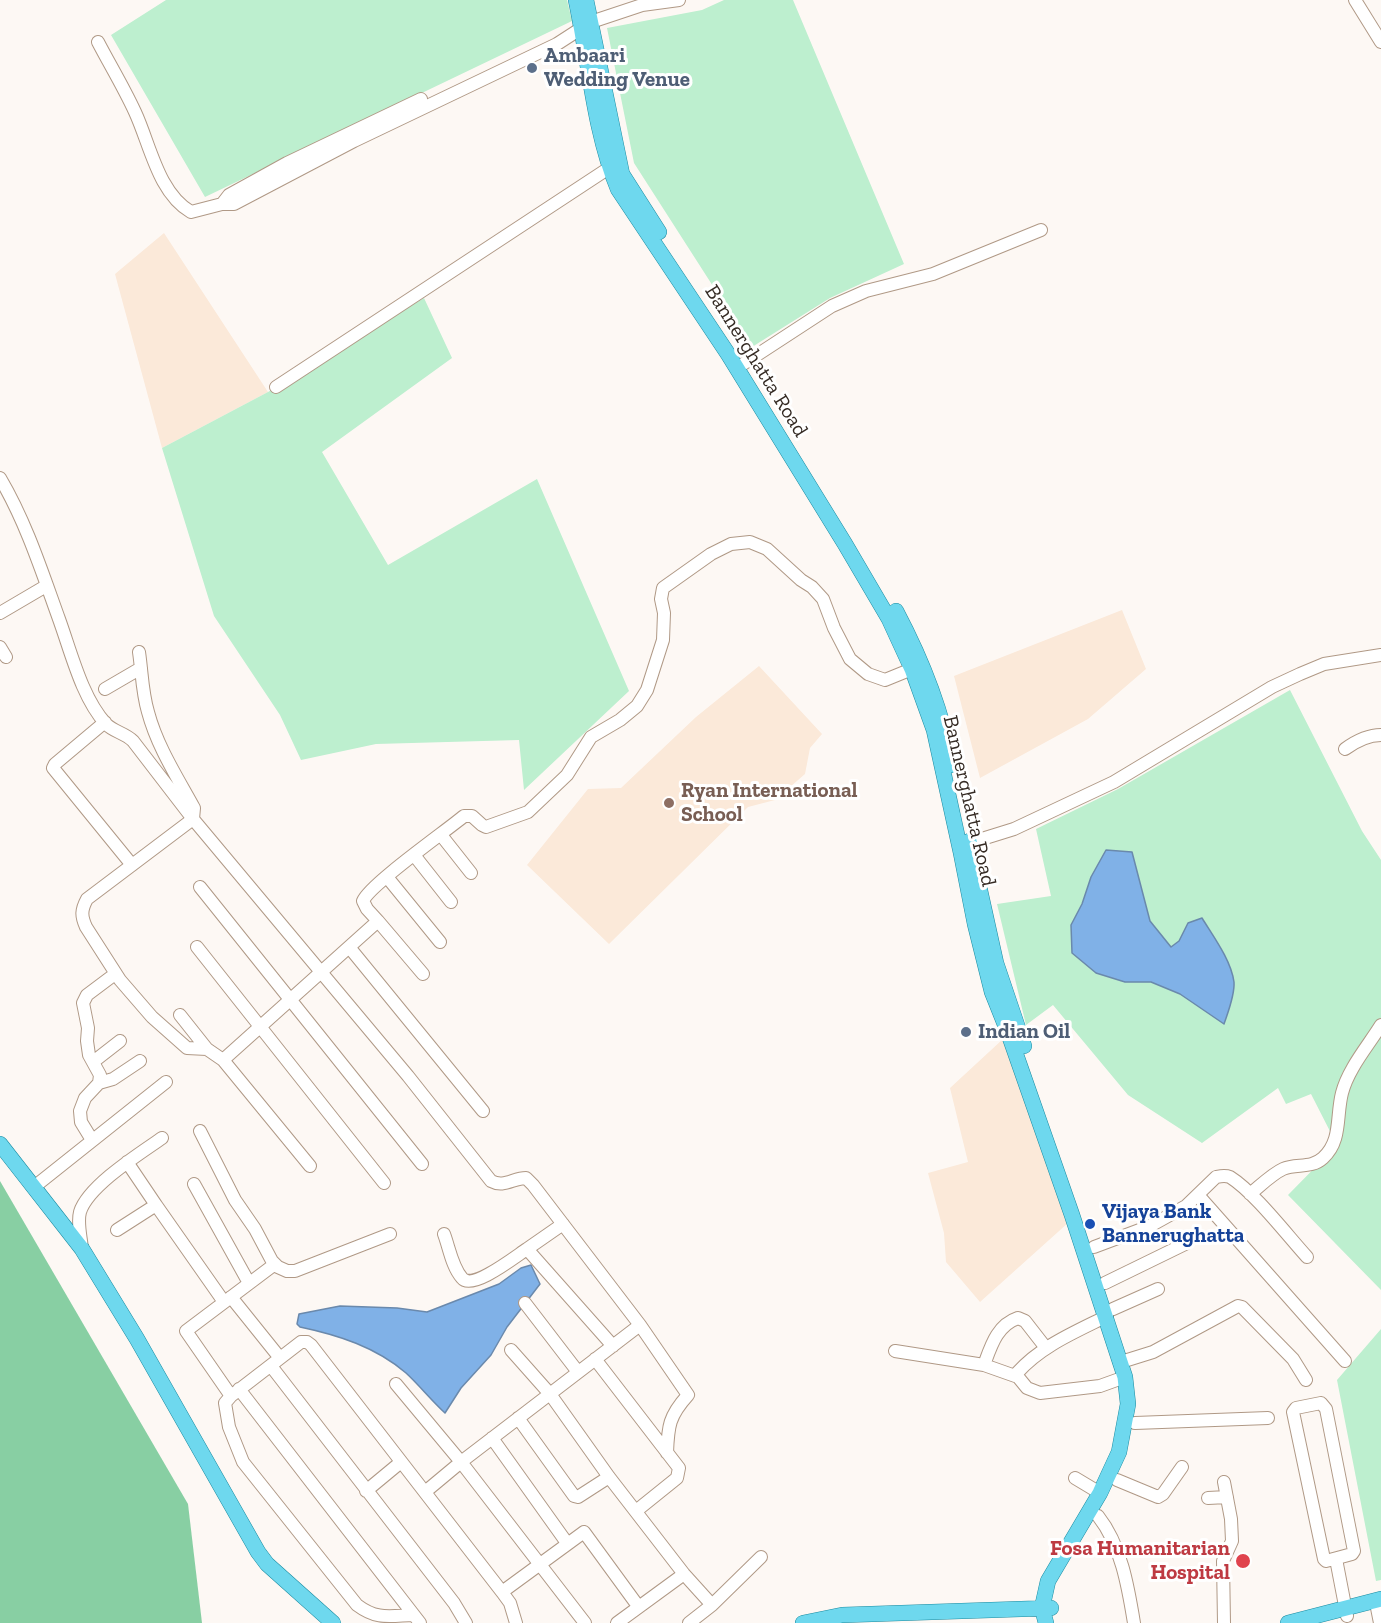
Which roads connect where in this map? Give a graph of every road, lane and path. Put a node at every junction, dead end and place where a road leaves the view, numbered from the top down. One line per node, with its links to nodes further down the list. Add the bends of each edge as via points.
1 (576, 0): 6 (main road, Bannerghatta Road)
2 (586, 0): 6 (main road, Bannerghatta Road)
3 (679, 0): 5 (street)
4 (1355, 0): 8 (street)
5 (658, 1): 6 (street)
6 (586, 24): 7 (street, via 563,39 554,39 356,129 229,195 222,204 191,212 182,207 164,181 135,112); 9 (main road, Bannerghatta Road); 11 (main road, Bannerghatta Road, via 622,174)
7 (98, 42)
8 (1381, 42)
9 (609, 168): 11 (main road, Bannerghatta Road, via 628,205); 12 (street)
10 (1041, 230): 11 (street, via 933,274 899,281 832,306)
11 (741, 365): 19 (main road, Bannerghatta Road, via 889,619); 26 (main road, Bannerghatta Road, via 897,612 923,664 946,734)
12 (276, 387)
13 (0, 478): 14 (street, via 21,519)
14 (46, 586): 15 (street); 21 (street, via 83,685)
15 (0, 612)
16 (139, 652): 18 (street)
17 (1381, 655): 26 (street, via 1324,664 1300,674 1114,782 1014,829)
18 (141, 668): 20 (street); 24 (street, via 148,713 194,808)
19 (912, 669): 25 (street, via 885,680 861,669 846,652 817,591 767,549 750,542 731,544 663,588 663,640 647,690 637,706 591,737 567,775 528,812 486,827 467,815); 51 (main road, Bannerghatta Road, via 934,730 992,992)
20 (105, 689)
21 (105, 722): 24 (street, via 133,741); 28 (street, via 53,768)
22 (1381, 735): 23 (street, via 1356,741)
23 (1345, 749)
24 (193, 819): 28 (street); 37 (street)
25 (441, 835): 27 (street); 29 (street)
26 (969, 843): 51 (main road, Bannerghatta Road, via 996,963)
27 (414, 855): 30 (street); 32 (street)
28 (132, 866): 38 (street, via 87,899 82,908 86,927)
29 (471, 873)
30 (387, 877): 33 (street, via 363,901); 34 (street)
31 (200, 887): 40 (street)
32 (452, 902)
33 (378, 921): 36 (street); 39 (street)
34 (440, 942)
35 (197, 946): 43 (street)
36 (349, 948): 37 (street); 52 (street)
37 (321, 972): 40 (street); 66 (street, via 491,1181 502,1185 526,1178)
38 (116, 974): 45 (street, via 180,1044); 48 (street, via 82,1003)
39 (423, 974)
40 (289, 999): 43 (street); 58 (street)
41 (180, 1015): 45 (street)
42 (1381, 1025): 63 (street, via 1346,1078 1335,1144 1321,1161 1282,1169)
43 (259, 1026): 46 (street); 60 (street)
44 (120, 1041): 48 (street)
45 (207, 1049): 46 (street)
46 (223, 1060): 59 (street)
47 (140, 1061): 50 (street, via 113,1079)
48 (93, 1062): 50 (street)
49 (166, 1082): 55 (street)
50 (99, 1083): 55 (street, via 85,1098 80,1111 81,1122)
51 (1039, 1104): 71 (main road, Bannerghatta Road); 81 (main road, Bannerghatta Road)
52 (483, 1112)
53 (200, 1131): 75 (street, via 235,1200)
54 (162, 1138): 57 (street)
55 (92, 1140): 62 (street)
56 (0, 1144): 62 (main road)
57 (127, 1162): 65 (street); 72 (street, via 85,1200 79,1215)
58 (422, 1164)
59 (310, 1166)
60 (384, 1183)
61 (194, 1184): 77 (street)
62 (34, 1187): 72 (main road)
63 (1250, 1194): 64 (street, via 1223,1175); 74 (street)
64 (1198, 1195): 71 (street, via 1158,1222); 88 (street)
65 (156, 1205): 67 (street); 79 (street)
66 (563, 1224): 73 (street); 82 (street)
67 (117, 1230)
68 (390, 1234): 75 (street, via 295,1271)
69 (444, 1234): 73 (street, via 455,1265 466,1281 477,1281)
70 (1187, 1243): 76 (street)
71 (1094, 1247): 76 (main road, Bannerghatta Road)
72 (82, 1249): 130 (main road, via 258,1552)
73 (527, 1249): 83 (street)
74 (1307, 1257)
75 (275, 1264): 77 (street)
76 (1105, 1282): 81 (main road, Bannerghatta Road)
77 (249, 1283): 79 (street)
78 (1158, 1289): 81 (street)
79 (227, 1300): 89 (street); 96 (street, via 186,1331)
80 (525, 1303): 92 (street)
81 (1110, 1313): 84 (street); 91 (main road, Bannerghatta Road)
82 (640, 1325): 83 (street); 102 (street, via 688,1395 670,1421)
83 (613, 1346): 87 (street)
84 (1046, 1348): 90 (street, via 1018,1318 1002,1328); 93 (street, via 1027,1361)
85 (511, 1350): 97 (street)
86 (895, 1351): 90 (street)
87 (595, 1359): 92 (street); 102 (street)
88 (1345, 1361)
89 (275, 1362): 96 (street); 103 (street, via 301,1342 311,1345); 110 (street)
90 (984, 1365): 93 (street)
91 (1125, 1366): 93 (street, via 1100,1386 1040,1394 1027,1388); 94 (street, via 1238,1306 1293,1359); 100 (main road, Bannerghatta Road, via 1137,1397); 112 (main road, Bannerghatta Road, via 1125,1426 1119,1452)
92 (579, 1372): 97 (street)
93 (1018, 1377)
94 (1306, 1380)
95 (396, 1384): 104 (street)
96 (235, 1392): 128 (street); 128 (street, via 225,1403 229,1427 243,1462 357,1605 378,1617)
97 (550, 1394): 98 (street); 106 (street)
98 (518, 1418): 101 (street); 106 (street, via 574,1496)
99 (1268, 1418): 100 (street)
100 (1135, 1424): 108 (main road, Bannerghatta Road)
101 (492, 1438): 104 (street); 117 (street)
102 (667, 1453): 115 (street, via 680,1473)
103 (401, 1462): 110 (street); 111 (street)
104 (460, 1462): 111 (street); 120 (street)
105 (1182, 1467): 108 (street, via 1158,1497)
106 (609, 1477): 115 (street)
107 (1075, 1478): 112 (street)
108 (1117, 1480): 116 (main road, Bannerghatta Road)
109 (1224, 1482): 113 (street)
110 (366, 1491): 131 (street)
111 (425, 1492): 122 (street)
112 (1100, 1493): 127 (main road, Bannerghatta Road, via 1048,1581)
113 (1227, 1497): 114 (street); 138 (street, via 1232,1541 1223,1560)
114 (1208, 1498)
115 (636, 1511): 121 (street)
116 (1098, 1516): 127 (main road, Bannerghatta Road, via 1054,1590); 137 (street, via 1117,1549)
117 (567, 1544): 120 (street); 124 (street, via 581,1532 586,1533)
118 (761, 1557): 123 (street)
119 (1336, 1559): 119 (street, via 1324,1559 1293,1412 1321,1403 1326,1409 1353,1551); 126 (street)
120 (541, 1564): 122 (street); 133 (street)
121 (684, 1574): 123 (street); 124 (street)
122 (502, 1592): 132 (street)
123 (712, 1605): 135 (street)
124 (638, 1606): 134 (street)
125 (1380, 1609): 126 (main road)
126 (1346, 1612): 139 (main road); 140 (main road)
127 (1048, 1617): 129 (main road)
128 (416, 1619)
129 (844, 1619): 136 (main road)
130 (333, 1623)
131 (466, 1623)
132 (516, 1623)
133 (585, 1623)
134 (617, 1623)
135 (689, 1623)
136 (803, 1623)
137 (1134, 1623)
138 (1224, 1623)
139 (1288, 1623)
140 (1320, 1623)

